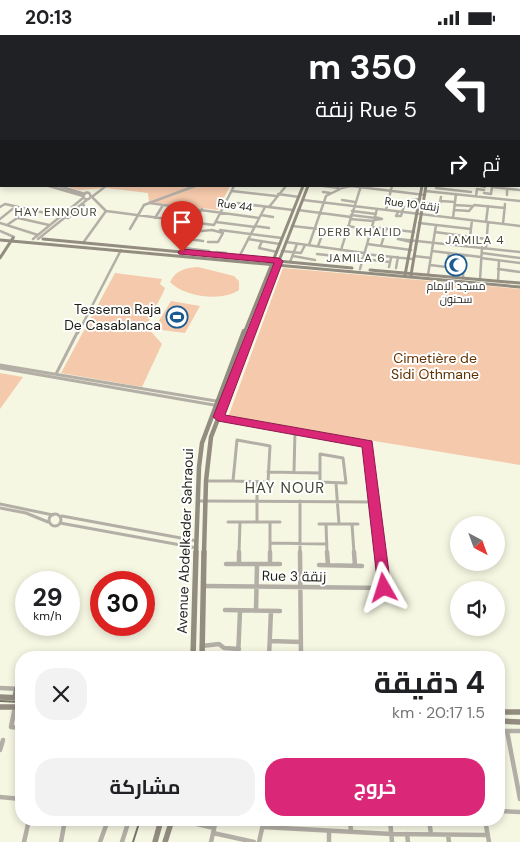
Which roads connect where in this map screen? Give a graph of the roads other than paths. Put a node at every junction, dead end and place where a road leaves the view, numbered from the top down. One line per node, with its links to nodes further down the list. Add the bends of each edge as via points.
1 (53, 187): 30 (street)
2 (62, 187): 30 (street)
3 (105, 187): 32 (street)
4 (192, 187): 41 (street)
5 (234, 187): 20 (street)
6 (285, 187): 27 (street)
7 (303, 187): 33 (main road)
8 (308, 187): 36 (main road)
9 (335, 187): 14 (street)
10 (360, 187): 21 (street); 39 (street)
11 (392, 187): 21 (street)
12 (460, 187): 22 (street)
13 (492, 187): 16 (street, via 491,194); 18 (street)
14 (341, 188): 25 (street)
15 (436, 188): 19 (street)
16 (484, 188): 31 (street, via 478,189); 35 (street)
17 (520, 188): 18 (street)
18 (507, 189): 29 (street)
19 (451, 190): 22 (street); 26 (street); 28 (street)
20 (232, 191): 27 (street); 65 (street)
21 (392, 191): 28 (street); 61 (street)
22 (459, 191): 24 (street)
23 (323, 192): 25 (street)
24 (471, 192)
25 (330, 193): 43 (street)
26 (456, 194): 31 (street); 44 (street)
27 (277, 195): 33 (street); 47 (street)
28 (422, 195): 50 (main road); 68 (main road)
29 (507, 195)
30 (84, 196): 32 (street); 32 (street); 72 (street)
31 (476, 196): 35 (street)
32 (90, 197): 63 (street); 75 (street)
33 (299, 197): 60 (main road)
34 (441, 197): 40 (street)
35 (484, 197): 38 (street)
36 (303, 200): 43 (street, Rue 10 زنقة); 64 (main road)
37 (342, 200): 39 (street)
38 (520, 201)
39 (355, 202): 48 (street)
40 (440, 202): 44 (street); 50 (street, via 438,207)
41 (149, 203): 46 (street, Rue 44); 70 (street)
42 (237, 203): 56 (street)
43 (324, 203): 48 (street, Rue 10 زنقة); 67 (street)
44 (455, 203): 51 (street); 62 (street)
45 (84, 205): 75 (street, via 72,217)
46 (164, 205): 55 (street, Rue 44); 76 (street)
47 (272, 206): 56 (street); 60 (street)
48 (354, 206): 58 (street, Rue 10 زنقة); 69 (street)
49 (404, 206): 66 (street)
50 (422, 206): 68 (main road)
51 (472, 206): 52 (street); 62 (street, via 469,211)
52 (488, 206): 82 (street); 87 (street, via 505,206)
53 (0, 207): 54 (street, via 5,204)
54 (15, 207): 59 (street); 79 (street)
55 (183, 207): 57 (street, Rue 44); 80 (street)
56 (267, 207): 71 (street)
57 (202, 209): 65 (street, Rue 44); 84 (street)
58 (377, 209): 61 (street, Rue 10 زنقة); 77 (street)
59 (29, 210): 72 (street); 74 (street)
60 (293, 210): 110 (main road)
61 (386, 210): 66 (street, Rue 10 زنقة, via 398,212 396,216 400,217)
62 (455, 210): 78 (street)
63 (106, 211): 70 (street); 122 (street)
64 (298, 211): 67 (street); 91 (main road)
65 (220, 212): 71 (street, Rue 44); 86 (street)
66 (403, 212): 68 (street, Rue 10 زنقة)
67 (320, 213): 69 (street); 98 (street)
68 (419, 214): 78 (street, Rue 10 زنقة); 85 (main road); 104 (main road)
69 (351, 215): 77 (street); 77 (street); 92 (street)
70 (136, 216): 76 (street); 99 (street)
71 (260, 216): 73 (street, Rue 44); 94 (street)
72 (59, 217): 75 (street); 89 (street)
73 (273, 217)
74 (18, 218): 88 (street); 89 (street)
75 (64, 218): 107 (street)
76 (155, 218): 80 (street)
77 (375, 218): 96 (street)
78 (453, 218): 81 (street, Rue 10 زنقة)
79 (0, 219)
80 (175, 221): 84 (street)
81 (472, 221): 82 (street, Rue 10 زنقة); 101 (street)
82 (487, 222): 87 (street, Rue 10 زنقة); 114 (street)
83 (0, 223): 88 (street)
84 (194, 223): 86 (street)
85 (419, 223): 90 (street); 104 (main road)
86 (215, 224): 94 (street); 106 (street, via 214,229)
87 (503, 224): 93 (street, Rue 10 زنقة)
88 (7, 225): 107 (street)
89 (50, 225): 107 (street)
90 (438, 225): 101 (street); 105 (street)
91 (292, 226): 98 (street); 121 (main road)
92 (348, 226): 95 (street); 103 (street)
93 (520, 226)
94 (255, 227): 97 (street); 106 (street)
95 (358, 227)
96 (372, 227): 100 (street); 125 (street)
97 (269, 228)
98 (315, 228): 103 (street); 115 (street)
99 (130, 229)
100 (386, 229): 104 (street); 127 (street)
101 (470, 229): 108 (street)
102 (0, 231): 109 (street)
103 (346, 232): 130 (street)
104 (415, 232): 116 (main road)
105 (437, 232): 108 (street); 119 (street)
106 (251, 234): 110 (street); 113 (street)
107 (38, 237): 109 (main road); 122 (main road)
108 (469, 237): 114 (street)
109 (13, 238): 111 (main road); 131 (main road); 149 (main road)
110 (282, 238): 124 (main road)
111 (0, 239)
112 (188, 239): 117 (street); 120 (street, via 193,232 222,232 219,242); 132 (street)
113 (248, 239): 118 (street); 150 (street)
114 (486, 239): 129 (street)
115 (310, 240): 126 (street); 128 (street, via 320,240)
116 (413, 240): 119 (street); 133 (main road)
117 (203, 241)
118 (262, 241): 124 (street); 138 (street, via 259,248)
119 (434, 241): 129 (street); 136 (street)
120 (208, 242)
121 (286, 242): 123 (street); 135 (main road)
122 (83, 243): 132 (main road)
123 (297, 243): 126 (street); 139 (street)
124 (280, 244): 138 (main road)
125 (367, 244): 127 (street); 144 (street)
126 (307, 245): 128 (street); 139 (street, via 302,252)
127 (381, 246): 133 (street)
128 (319, 247): 130 (street); 143 (street)
129 (484, 247): 140 (street); 148 (street)
130 (341, 249): 144 (street)
131 (122, 250): 161 (main road); 184 (street)
132 (183, 250): 137 (main road)
133 (412, 250): 153 (main road); 155 (main road)
134 (209, 251): 137 (street)
135 (282, 251): 139 (street); 161 (main road)
136 (432, 251): 142 (street); 156 (street)
137 (200, 252): 145 (main road)
138 (277, 252): 161 (main road)
139 (294, 252): 151 (street)
140 (520, 252)
141 (226, 253): 145 (street, via 216,252)
142 (449, 253): 146 (street); 169 (street)
143 (317, 254): 147 (street); 163 (street)
144 (364, 254): 154 (street); 158 (street)
145 (214, 255): 150 (main road)
146 (464, 255): 148 (street); 171 (street)
147 (337, 256): 158 (street); 159 (street)
148 (481, 256): 157 (street); 160 (street); 178 (street)
149 (0, 257)
150 (238, 257): 161 (main road)
151 (293, 257): 162 (street); 163 (street)
152 (398, 257): 154 (street); 155 (street); 168 (street)
153 (413, 257): 155 (street); 156 (street); 175 (main road)
154 (391, 258): 164 (street)
155 (408, 258): 174 (main road)
156 (431, 258): 166 (street)
157 (520, 258)
158 (362, 259): 164 (street); 170 (street)
159 (335, 261)
160 (499, 261): 165 (street); 172 (street)
161 (276, 262): 162 (main road); 174 (main road); 181 (main road, Avenue Abdelkader Sahraoui); 182 (main road, Avenue Abdelkader Sahraoui)
162 (290, 262): 163 (main road)
163 (315, 262): 170 (main road)
164 (390, 262): 167 (street)
165 (520, 263)
166 (430, 265): 169 (street); 176 (street)
167 (389, 267)
168 (396, 267)
169 (447, 267): 171 (street)
170 (360, 269): 174 (main road)
171 (463, 269): 177 (street)
172 (498, 269): 173 (street); 179 (street)
173 (520, 272)
174 (405, 274): 175 (main road)
175 (411, 275): 176 (main road); 180 (main road)
176 (428, 275): 177 (main road)
177 (462, 278): 178 (main road)
178 (480, 280): 179 (main road)
179 (498, 281): 180 (main road)
180 (520, 285)
181 (235, 356): 182 (main road); 185 (main road, Avenue Abdelkader Sahraoui)
182 (242, 357): 186 (main road, Avenue Abdelkader Sahraoui)
183 (0, 367): 184 (street); 187 (street)
184 (56, 375): 187 (street)
185 (227, 375): 186 (main road); 188 (main road, Avenue Abdelkader Sahraoui)
186 (235, 376): 189 (main road, Avenue Abdelkader Sahraoui)
187 (75, 380): 188 (street)
188 (215, 403): 199 (main road, Avenue Abdelkader Sahraoui, via 202,443)
189 (218, 417): 190 (street); 194 (main road, Avenue Abdelkader Sahraoui, via 210,443)
190 (295, 431): 192 (street); 202 (street, via 368,445)
191 (268, 472): 192 (street); 195 (street, via 270,446 237,440); 196 (street, via 268,482)
192 (294, 472): 193 (street)
193 (320, 473): 197 (street, via 320,482); 197 (street, via 320,454 343,458 346,483)
194 (206, 481): 195 (street); 200 (main road, Avenue Abdelkader Sahraoui)
195 (233, 482): 196 (street)
196 (257, 482): 198 (street)
197 (336, 483): 203 (street)
198 (257, 500): 200 (street); 201 (street); 211 (street)
199 (198, 501): 200 (street); 220 (main road, Avenue Abdelkader Sahraoui)
200 (206, 501): 234 (main road, Avenue Abdelkader Sahraoui)
201 (300, 501): 203 (street); 222 (street)
202 (375, 502): 203 (street); 236 (street, Rue 3 زنقة, via 384,588)
203 (337, 503): 217 (street)
204 (0, 504): 206 (street)
205 (0, 508): 209 (street)
206 (53, 515): 207 (street); 209 (street)
207 (62, 516): 214 (street); 220 (street)
208 (228, 521): 210 (street)
209 (48, 522): 214 (street, via 53,525)
210 (240, 522): 211 (street); 226 (street)
211 (257, 522): 212 (street)
212 (270, 522): 213 (street); 221 (street)
213 (280, 522)
214 (60, 523): 224 (street)
215 (319, 524): 216 (street)
216 (326, 524): 217 (street); 223 (street)
217 (339, 524): 218 (street)
218 (352, 524): 219 (street); 232 (street)
219 (358, 524)
220 (198, 541): 224 (main road, Avenue Abdelkader Sahraoui)
221 (270, 543): 222 (street); 229 (street)
222 (300, 543): 223 (street); 236 (street)
223 (327, 544): 231 (street)
224 (198, 548): 246 (main road, Avenue Abdelkader Sahraoui)
225 (226, 564): 226 (street)
226 (238, 564): 227 (street)
227 (257, 564): 229 (street); 235 (street)
228 (280, 564): 229 (street)
229 (270, 565)
230 (319, 565): 231 (street)
231 (328, 565): 232 (street)
232 (355, 566): 233 (street)
233 (362, 566)
234 (204, 585): 235 (street, Rue 3 زنقة); 244 (main road, Avenue Abdelkader Sahraoui)
235 (256, 587): 236 (street, Rue 3 زنقة); 239 (street)
236 (301, 587): 243 (street)
237 (225, 611): 238 (street)
238 (240, 611): 239 (street); 245 (street)
239 (256, 611): 240 (street)
240 (271, 611): 241 (street); 242 (street)
241 (280, 611)
242 (270, 641): 243 (street); 248 (street)
243 (302, 642): 249 (street)
244 (202, 646): 245 (street, via 220,644 224,649); 247 (main road, Avenue Abdelkader Sahraoui)
245 (238, 649)
246 (193, 651)
247 (202, 651)
248 (269, 651)
249 (301, 651)
250 (0, 688): 251 (street)
251 (15, 689)
252 (0, 697): 253 (main road)
253 (15, 697)
254 (0, 707): 255 (main road)
255 (15, 707)
256 (505, 712): 257 (main road)
257 (520, 712)
258 (15, 716): 261 (street, via 11,727)
259 (505, 721): 260 (main road)
260 (520, 722)
261 (15, 727)
262 (507, 731): 263 (street); 268 (street)
263 (520, 731)
264 (3, 740): 265 (street)
265 (0, 750)
266 (0, 797): 267 (street)
267 (15, 798)
268 (520, 799)
269 (505, 811): 270 (street)
270 (520, 811)
271 (28, 826): 293 (street)
272 (64, 826): 294 (street)
273 (106, 826): 295 (street)
274 (127, 826): 296 (street)
275 (159, 826): 297 (main road)
276 (170, 826): 298 (main road)
277 (200, 826): 285 (street)
278 (215, 826): 285 (street)
279 (350, 826): 287 (street)
280 (390, 826): 288 (street)
281 (430, 826): 290 (street)
282 (486, 826): 292 (street)
283 (263, 827): 284 (street); 301 (street)
284 (282, 828): 286 (street)
285 (214, 830): 299 (street); 300 (street)
286 (329, 831): 287 (street); 302 (street)
287 (351, 832): 288 (street)
288 (391, 834): 289 (street); 303 (street)
289 (407, 834): 290 (street); 304 (street)
290 (431, 834): 291 (street)
291 (448, 835): 292 (street); 305 (street)
292 (488, 835): 306 (street)
293 (24, 842)
294 (61, 842)
295 (100, 842)
296 (122, 842)
297 (155, 842)
298 (165, 842)
299 (211, 842)
300 (254, 842)
301 (259, 842)
302 (329, 842)
303 (392, 842)
304 (408, 842)
305 (449, 842)
306 (488, 842)

